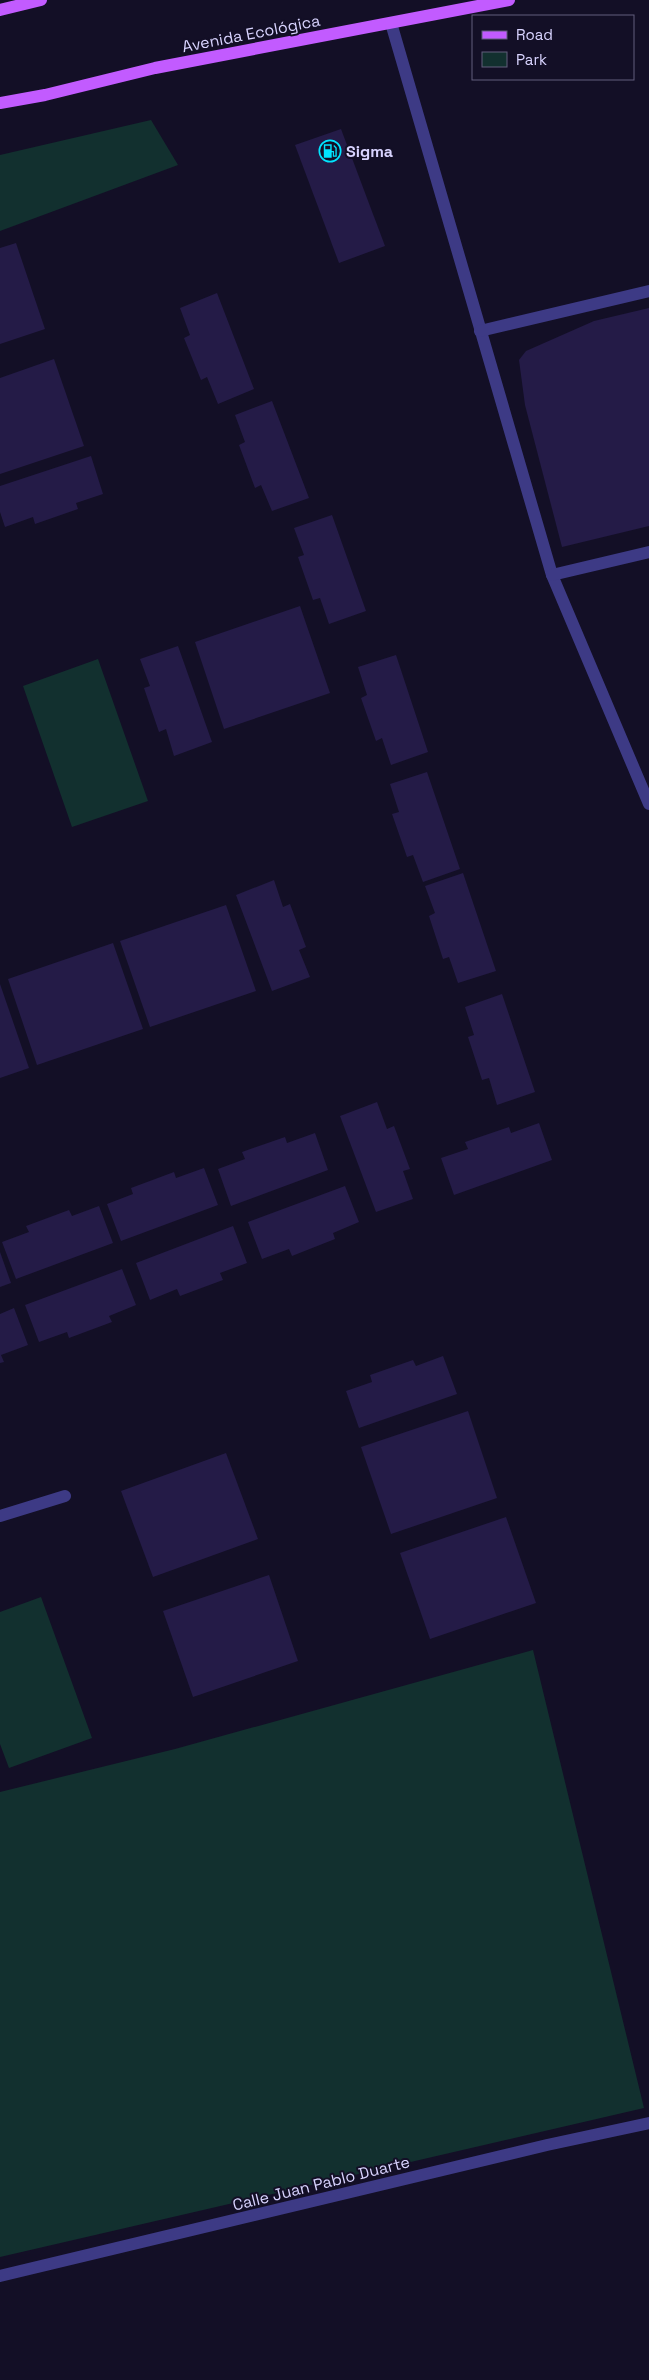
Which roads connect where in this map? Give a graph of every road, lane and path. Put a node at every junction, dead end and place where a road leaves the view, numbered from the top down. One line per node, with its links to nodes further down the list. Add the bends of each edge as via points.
1 (41, 0): 3 (main road)
2 (509, 0): 4 (main road, Avenida Ecológica)
3 (0, 10)
4 (391, 23): 5 (main road, Avenida Ecológica, via 155,68); 7 (street)
5 (0, 103)
6 (649, 291): 7 (street)
7 (480, 330): 9 (street)
8 (649, 552): 9 (street)
9 (552, 575): 10 (street)
10 (649, 804)
11 (65, 1496): 12 (street)
12 (0, 1516)
13 (649, 2123): 14 (street, Calle Juan Pablo Duarte, via 547,2144)
14 (0, 2276)

